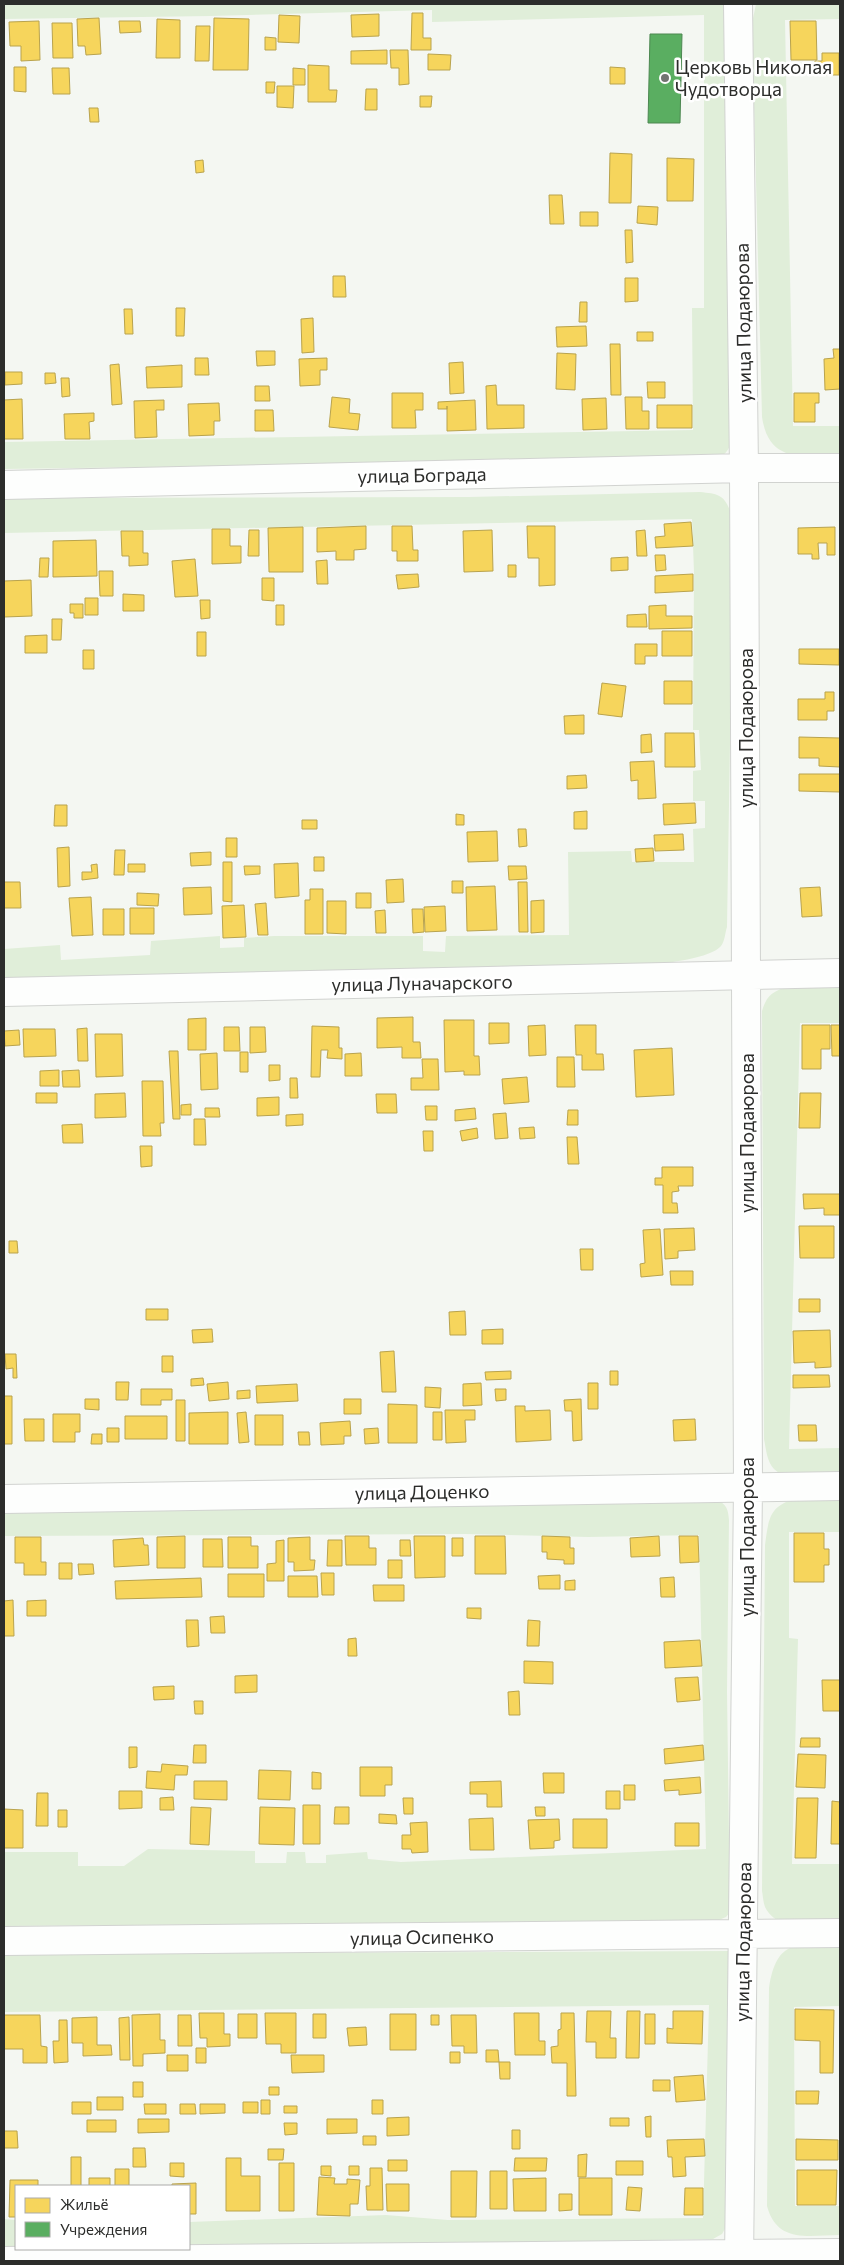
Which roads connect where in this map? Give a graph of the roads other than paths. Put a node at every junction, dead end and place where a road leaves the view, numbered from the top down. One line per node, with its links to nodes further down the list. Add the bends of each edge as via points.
1 (738, 4): 2 (street, улица Подаюрова)
2 (744, 468): 3 (street, улица Бограда); 4 (street, улица Бограда); 6 (street, улица Подаюрова)
3 (840, 468)
4 (4, 485)
5 (840, 974): 6 (street, улица Луначарского)
6 (747, 975): 7 (street, улица Луначарского); 9 (street, улица Подаюрова)
7 (4, 992)
8 (840, 1486): 9 (street, улица Доценко)
9 (748, 1487): 10 (street, улица Доценко); 12 (street, улица Подаюрова)
10 (4, 1499)
11 (840, 1933): 12 (street, улица Осипенко)
12 (743, 1934): 13 (street, улица Осипенко); 15 (street, улица Подаюрова)
13 (4, 1941)
14 (840, 2253): 15 (street)
15 (739, 2258): 16 (street)
16 (4, 2261)

